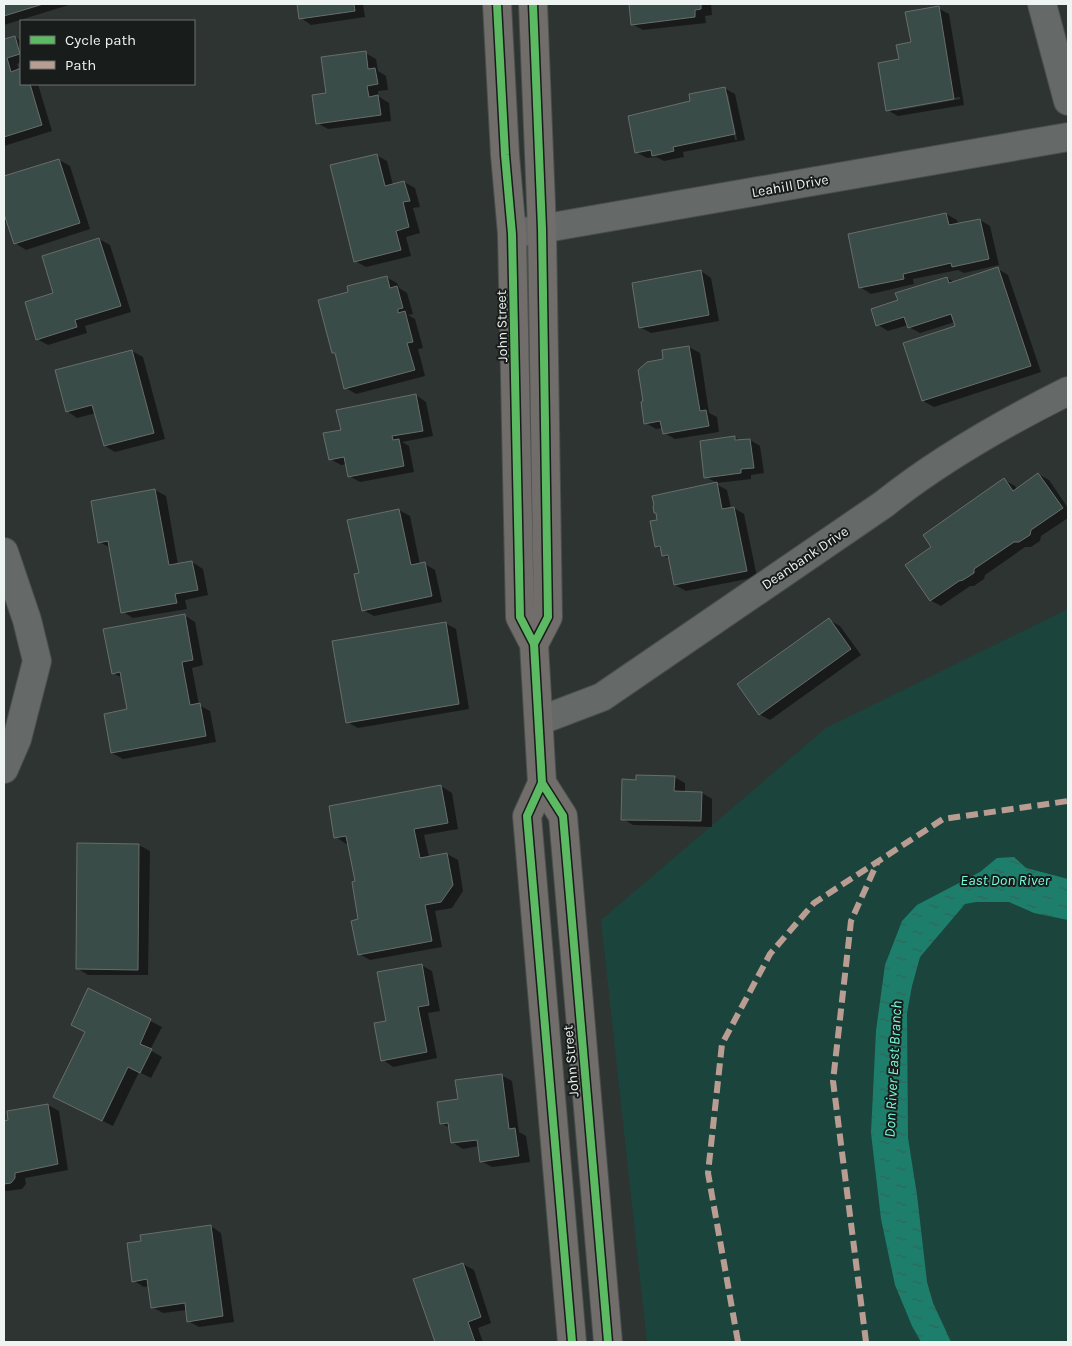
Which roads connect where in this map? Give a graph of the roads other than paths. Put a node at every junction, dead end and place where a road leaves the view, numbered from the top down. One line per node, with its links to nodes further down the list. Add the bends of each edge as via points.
1 (497, 4): 7 (main road, John Street)
2 (533, 4): 6 (main road)
3 (1042, 4): 4 (street)
4 (1068, 101)
5 (1068, 137): 6 (street, Leahill Drive)
6 (542, 229): 7 (street, Leahill Drive); 10 (main road, via 548,617)
7 (512, 234): 10 (main road, John Street, via 520,617)
8 (1068, 391): 11 (street, Deanbank Drive, via 1020,415 912,482 602,697)
9 (4, 552): 12 (street, via 37,661 17,739)
10 (534, 644): 11 (main road, John Street)
11 (539, 720): 13 (main road, John Street)
12 (4, 769)
13 (542, 783): 14 (main road, John Street, via 527,816); 15 (main road, John Street, via 563,816)
14 (572, 1342)
15 (608, 1342)

